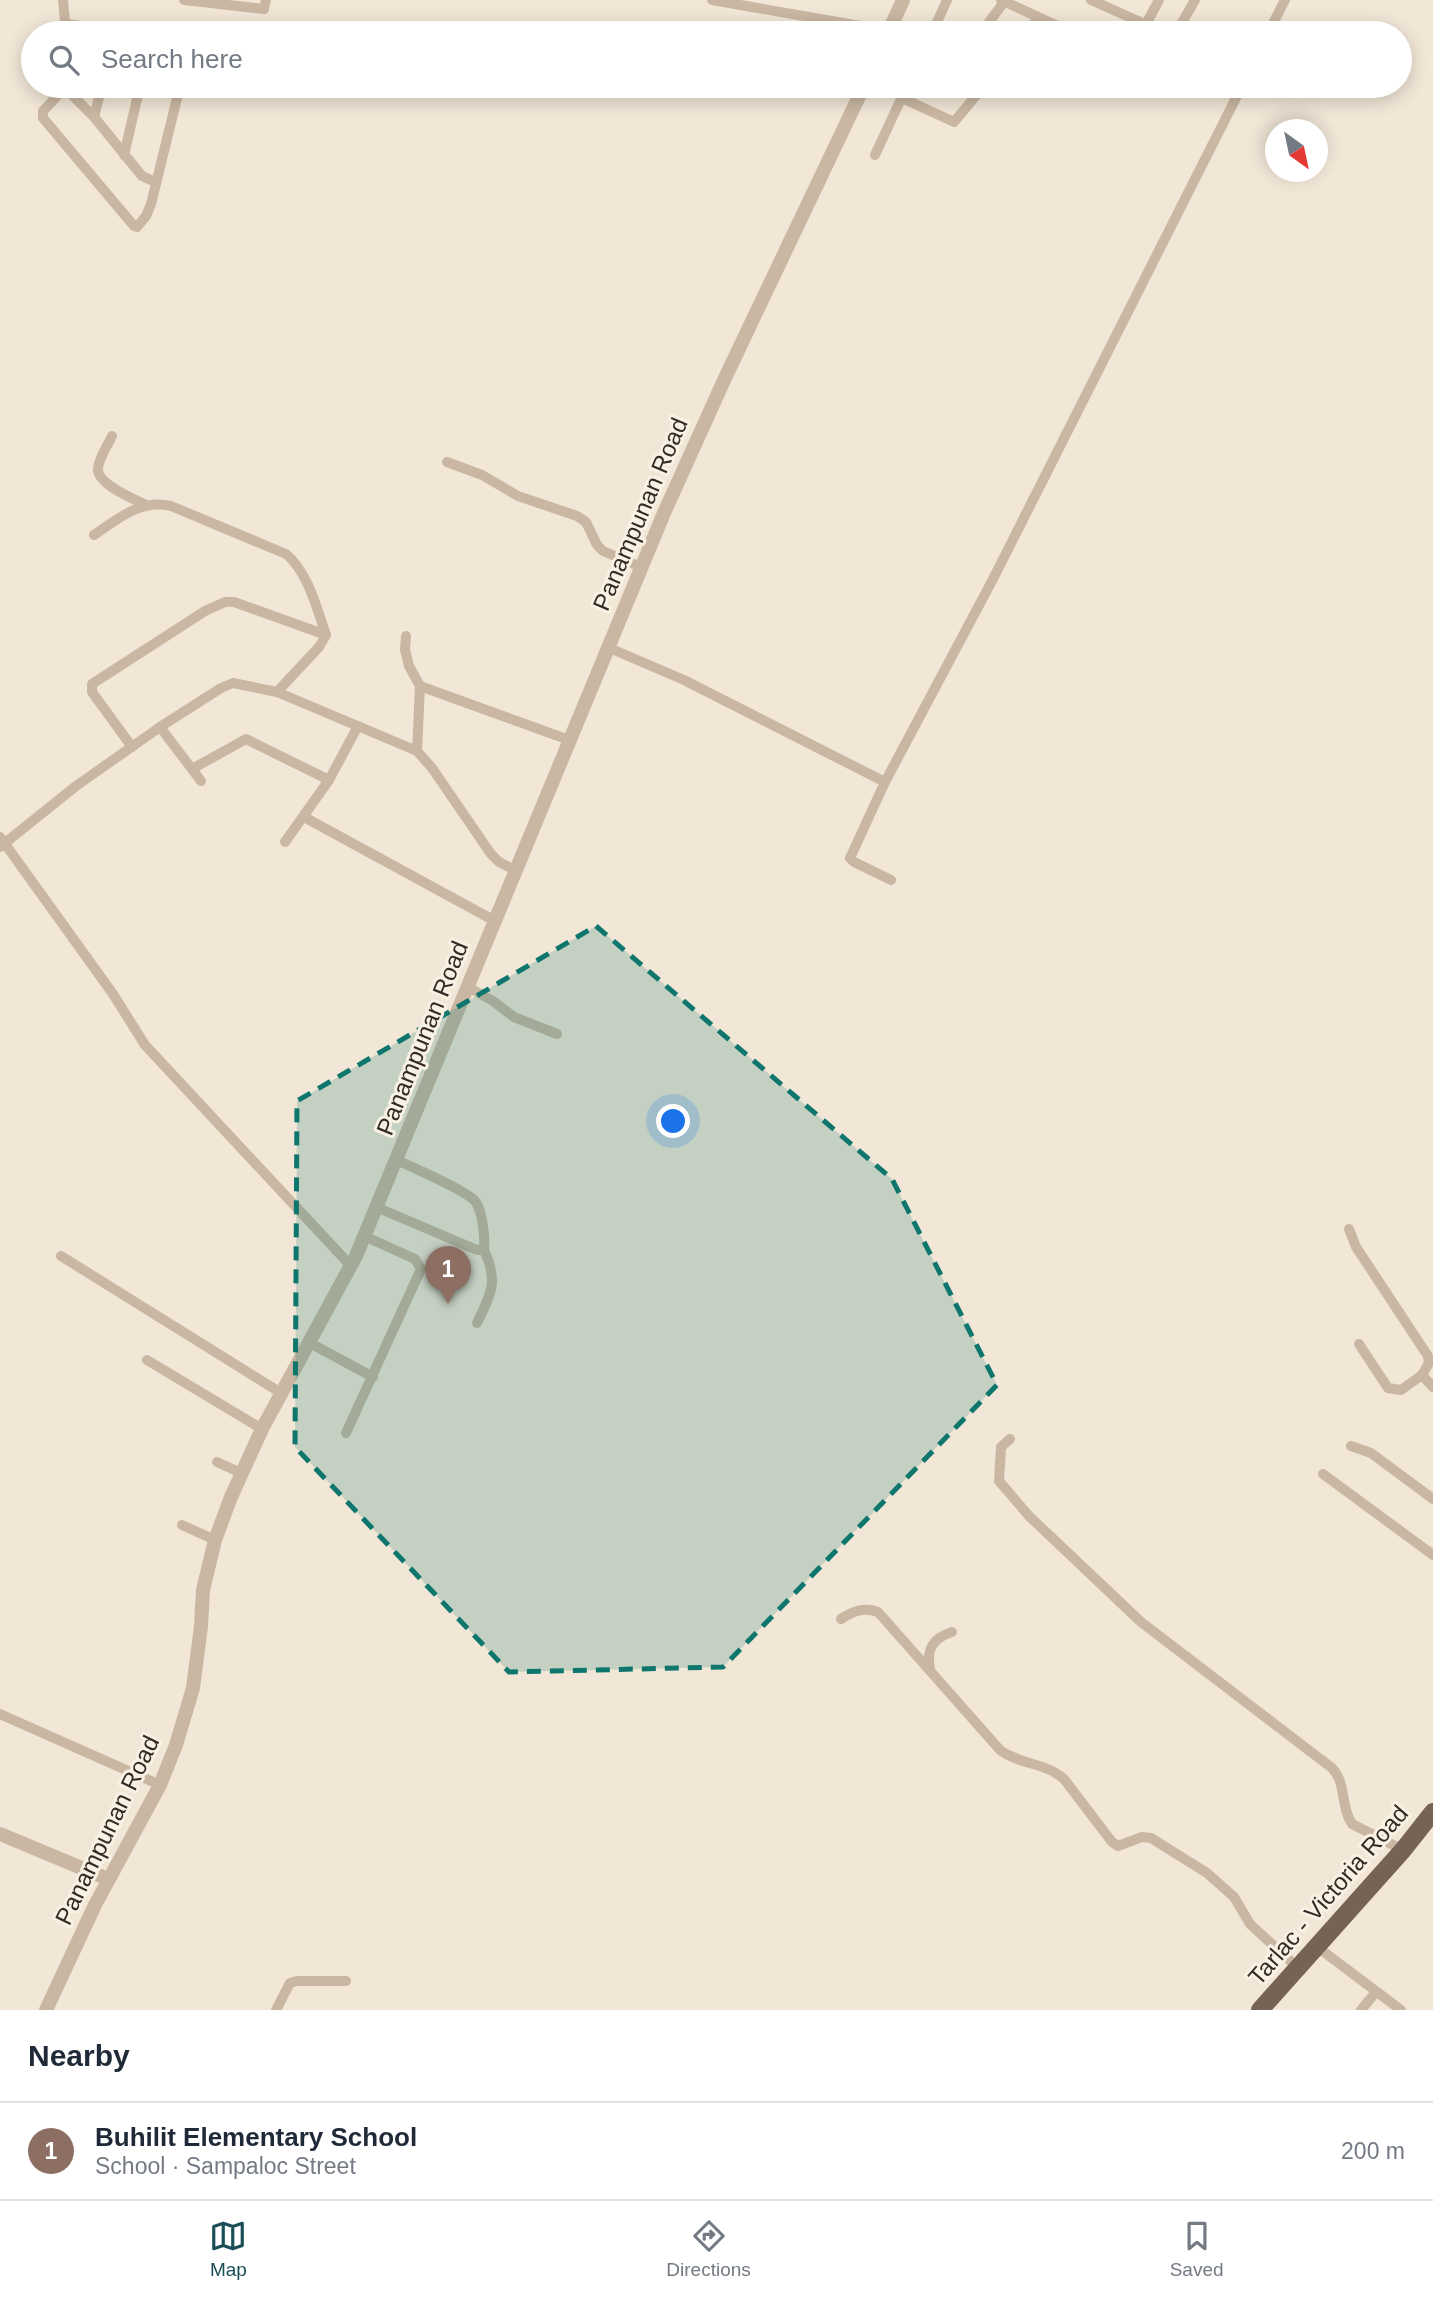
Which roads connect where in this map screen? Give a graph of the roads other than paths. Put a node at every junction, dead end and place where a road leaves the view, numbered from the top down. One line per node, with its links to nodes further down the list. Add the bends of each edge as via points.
1 (63, 0): 16 (street)
2 (189, 0): 13 (street)
3 (266, 0): 13 (street, via 264,9)
4 (712, 0): 17 (street)
5 (903, 0): 18 (street)
6 (947, 0): 19 (street)
7 (1091, 0): 14 (street)
8 (1123, 0): 14 (street)
9 (1159, 0): 24 (street)
10 (1195, 0): 25 (street)
11 (1285, 0): 26 (street)
12 (1007, 2): 15 (street); 20 (street)
13 (229, 3)
14 (1117, 11): 23 (street)
15 (1038, 18): 21 (street); 22 (street)
16 (65, 21)
17 (828, 21)
18 (894, 21)
19 (937, 21)
20 (991, 21)
21 (1036, 21)
22 (1045, 21)
23 (1139, 21)
24 (1148, 21)
25 (1183, 21)
26 (1274, 21)
27 (55, 98): 39 (street, via 43,111 43,118 134,226 141,225 146,216)
28 (75, 98): 36 (street)
29 (99, 98): 36 (street)
30 (136, 98): 37 (street)
31 (177, 98): 39 (street)
32 (858, 98): 44 (street, Panampunan Road)
33 (902, 98): 34 (street, via 954,122); 38 (street)
34 (973, 98)
35 (1236, 98): 58 (street)
36 (94, 117): 37 (street)
37 (124, 155): 39 (street, via 142,176)
38 (875, 155)
39 (155, 182)
40 (112, 436): 42 (street, via 99,475)
41 (447, 463): 44 (street, via 482,475 518,496 578,516 603,551)
42 (146, 505): 43 (street); 45 (street, via 171,506 286,554 300,570)
43 (94, 535)
44 (641, 567): 47 (street, Panampunan Road)
45 (326, 635): 49 (street); 53 (street, via 234,602 205,611 92,684 92,692)
46 (406, 636): 48 (street, via 409,666)
47 (607, 647): 52 (street, Panampunan Road); 58 (street, via 684,680)
48 (420, 686): 52 (street); 54 (street)
49 (277, 692): 50 (street); 51 (street, via 233,683)
50 (358, 726): 54 (street); 56 (street)
51 (160, 727): 53 (street); 55 (street)
52 (569, 740): 62 (street, Panampunan Road)
53 (132, 747): 60 (street)
54 (417, 751): 62 (street, via 491,854)
55 (192, 769): 56 (street, via 246,739); 57 (street)
56 (329, 779): 59 (street)
57 (201, 781)
58 (885, 782): 63 (street, via 850,858)
59 (304, 817): 61 (street); 64 (street)
60 (1, 842): 73 (street, via 145,1045)
61 (285, 842)
62 (515, 870): 64 (street, Panampunan Road)
63 (891, 880)
64 (495, 921): 65 (street, Panampunan Road)
65 (468, 987): 66 (street, via 514,1017); 67 (street, Panampunan Road)
66 (556, 1034)
67 (397, 1160): 68 (street, Panampunan Road); 71 (street, via 476,1202)
68 (376, 1207): 70 (street, Panampunan Road); 71 (street, via 477,1251)
69 (1349, 1229): 78 (street, via 1427,1356 1429,1363)
70 (364, 1236): 73 (street, Panampunan Road); 79 (street, via 415,1259 421,1269)
71 (484, 1250): 74 (street, via 493,1290)
72 (61, 1256): 81 (street)
73 (351, 1266): 75 (street, Panampunan Road)
74 (477, 1324)
75 (308, 1342): 79 (street); 81 (street, Panampunan Road)
76 (1359, 1344): 78 (street, via 1388,1388 1401,1390)
77 (147, 1360): 82 (street)
78 (1422, 1375): 80 (street)
79 (373, 1377): 83 (street)
80 (1433, 1387)
81 (281, 1393): 82 (street, Panampunan Road)
82 (262, 1429): 87 (street, Panampunan Road)
83 (346, 1433)
84 (1010, 1439): 100 (street, via 1002,1447 999,1481 1029,1516 1141,1622 1332,1768 1343,1785 1352,1824)
85 (1351, 1446): 89 (street, via 1371,1453)
86 (217, 1462): 87 (street)
87 (241, 1473): 91 (street, Panampunan Road)
88 (1323, 1474): 92 (street)
89 (1433, 1499)
90 (182, 1525): 91 (street)
91 (215, 1540): 97 (street, Panampunan Road, via 203,1590 193,1688)
92 (1433, 1555)
93 (841, 1619): 95 (street, via 857,1611 877,1612)
94 (952, 1632): 95 (street, via 930,1646)
95 (930, 1671): 103 (street, via 1000,1750 1054,1770 1064,1779 1112,1842 1118,1846 1142,1837 1157,1840 1207,1873 1234,1897 1250,1924)
96 (0, 1714): 97 (street)
97 (160, 1786): 101 (street, Panampunan Road)
98 (1433, 1812): 100 (main road, Tarlac - Victoria Road)
99 (0, 1834): 101 (street)
100 (1403, 1850): 102 (main road, Tarlac - Victoria Road)
101 (108, 1879): 106 (street, Panampunan Road)
102 (1316, 1946): 103 (main road, Tarlac - Victoria Road); 105 (street)
103 (1298, 1968): 108 (main road, Tarlac - Victoria Road)
104 (345, 1980): 107 (street, via 290,1983)
105 (1377, 1992): 109 (street); 110 (street)
106 (46, 2010)
107 (276, 2010)
108 (1260, 2010)
109 (1361, 2010)
110 (1401, 2010)

